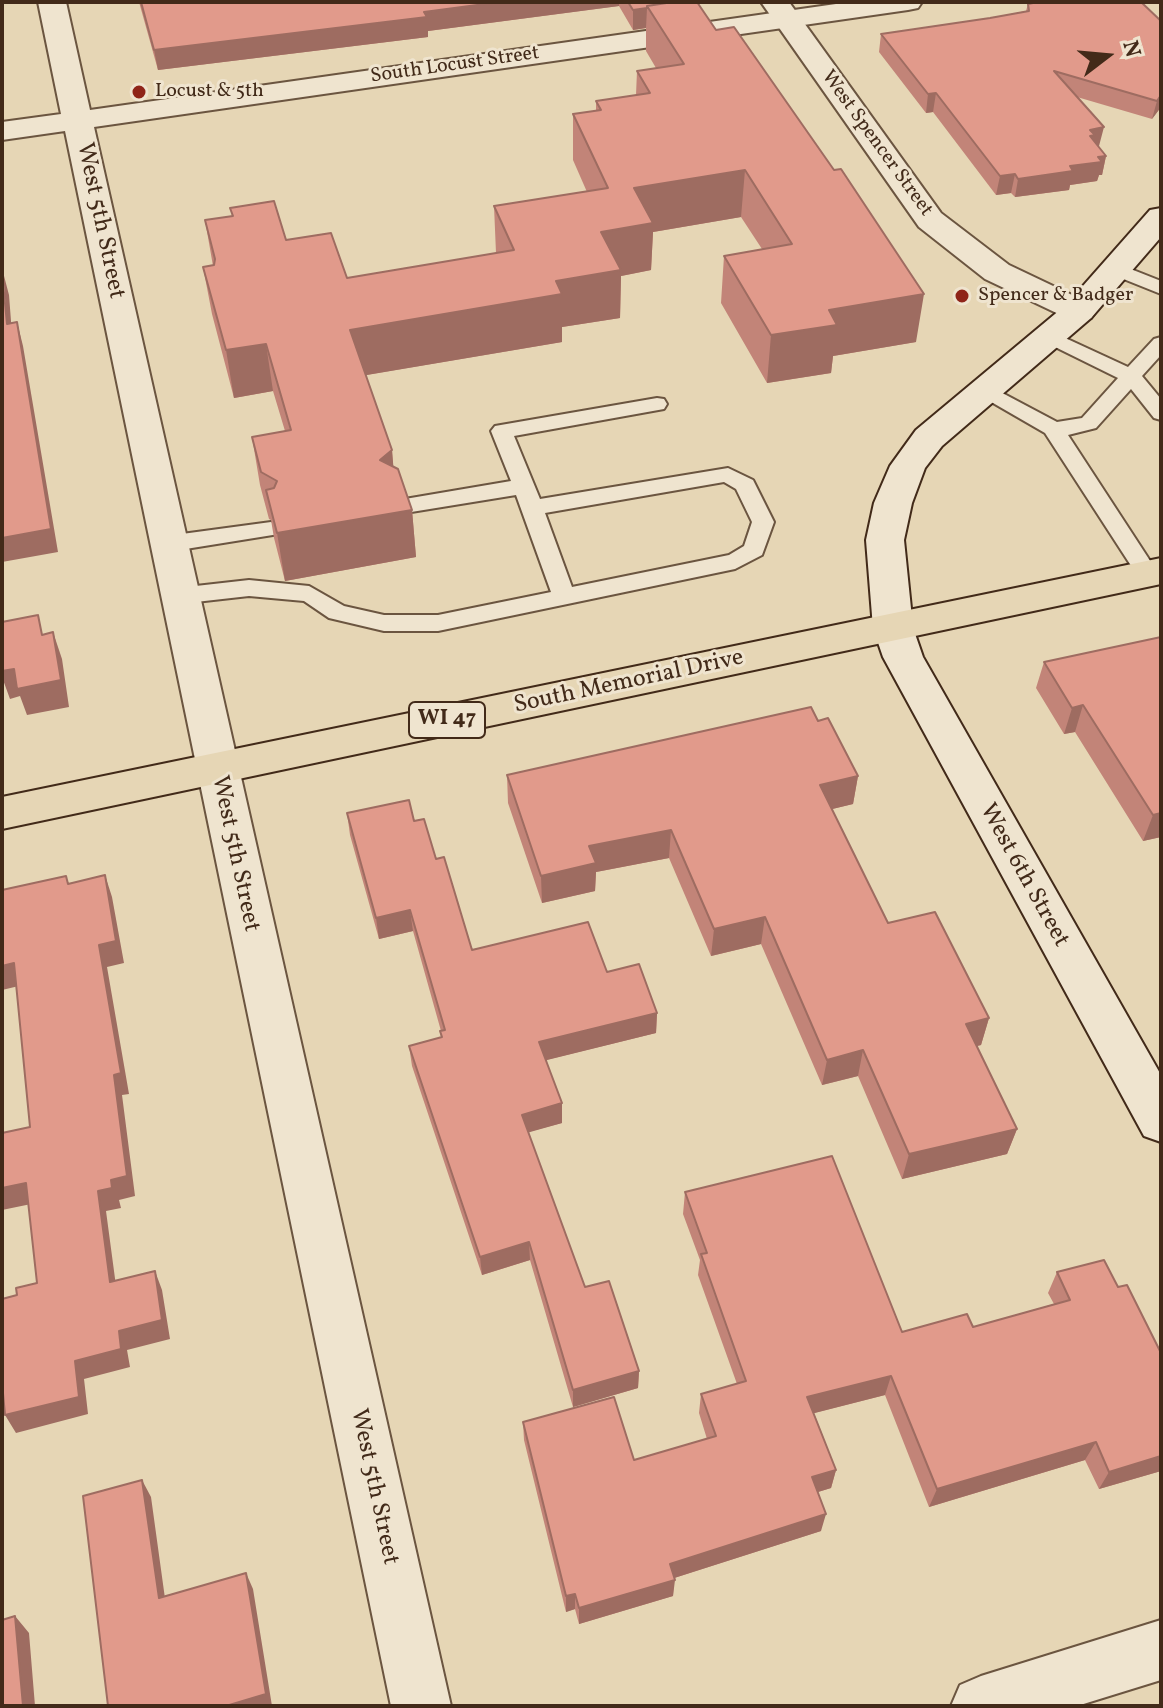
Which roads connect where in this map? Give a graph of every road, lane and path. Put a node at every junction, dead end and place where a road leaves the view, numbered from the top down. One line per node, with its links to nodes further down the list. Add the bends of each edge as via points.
1 (52, 2): 4 (street, West 5th Street)
2 (908, 2): 3 (street, South Locust Street)
3 (781, 11): 4 (street, South Locust Street); 9 (street, West Spencer Street, via 930,220 997,272)
4 (77, 120): 5 (street, South Locust Street); 20 (street, West 5th Street)
5 (2, 131)
6 (1161, 217): 7 (street, West 6th Street)
7 (1118, 270): 8 (lane); 9 (street, West 6th Street)
8 (1161, 288)
9 (1079, 311): 10 (street, West 6th Street)
10 (1050, 337): 12 (lane); 13 (street, West 6th Street)
11 (1161, 343): 12 (lane)
12 (1131, 376): 15 (lane); 16 (lane, via 1089,423)
13 (984, 392): 16 (lane); 24 (street, West 6th Street, via 929,438 908,466 893,503 885,540)
14 (657, 404): 17 (lane, via 502,431)
15 (1161, 413)
16 (1053, 428): 21 (lane)
17 (528, 497): 18 (lane); 22 (lane); 22 (lane, via 728,475 745,485 763,522 754,550 735,561)
18 (399, 507)
19 (271, 529): 20 (lane)
20 (167, 544): 23 (street, West 5th Street)
21 (1154, 572): 24 (main road, South Memorial Drive / WI 47)
22 (563, 594): 23 (lane, via 438,623 397,623 337,612 309,594 249,588)
23 (178, 596): 25 (street, West 5th Street)
24 (893, 628): 25 (main road, South Memorial Drive / WI 47); 27 (street, West 6th Street, via 918,689)
25 (215, 768): 26 (main road, South Memorial Drive / WI 47); 29 (street, West 5th Street)
26 (2, 813)
27 (1161, 1121)
28 (1161, 1650): 30 (street)
29 (421, 1706)
30 (981, 1706)

